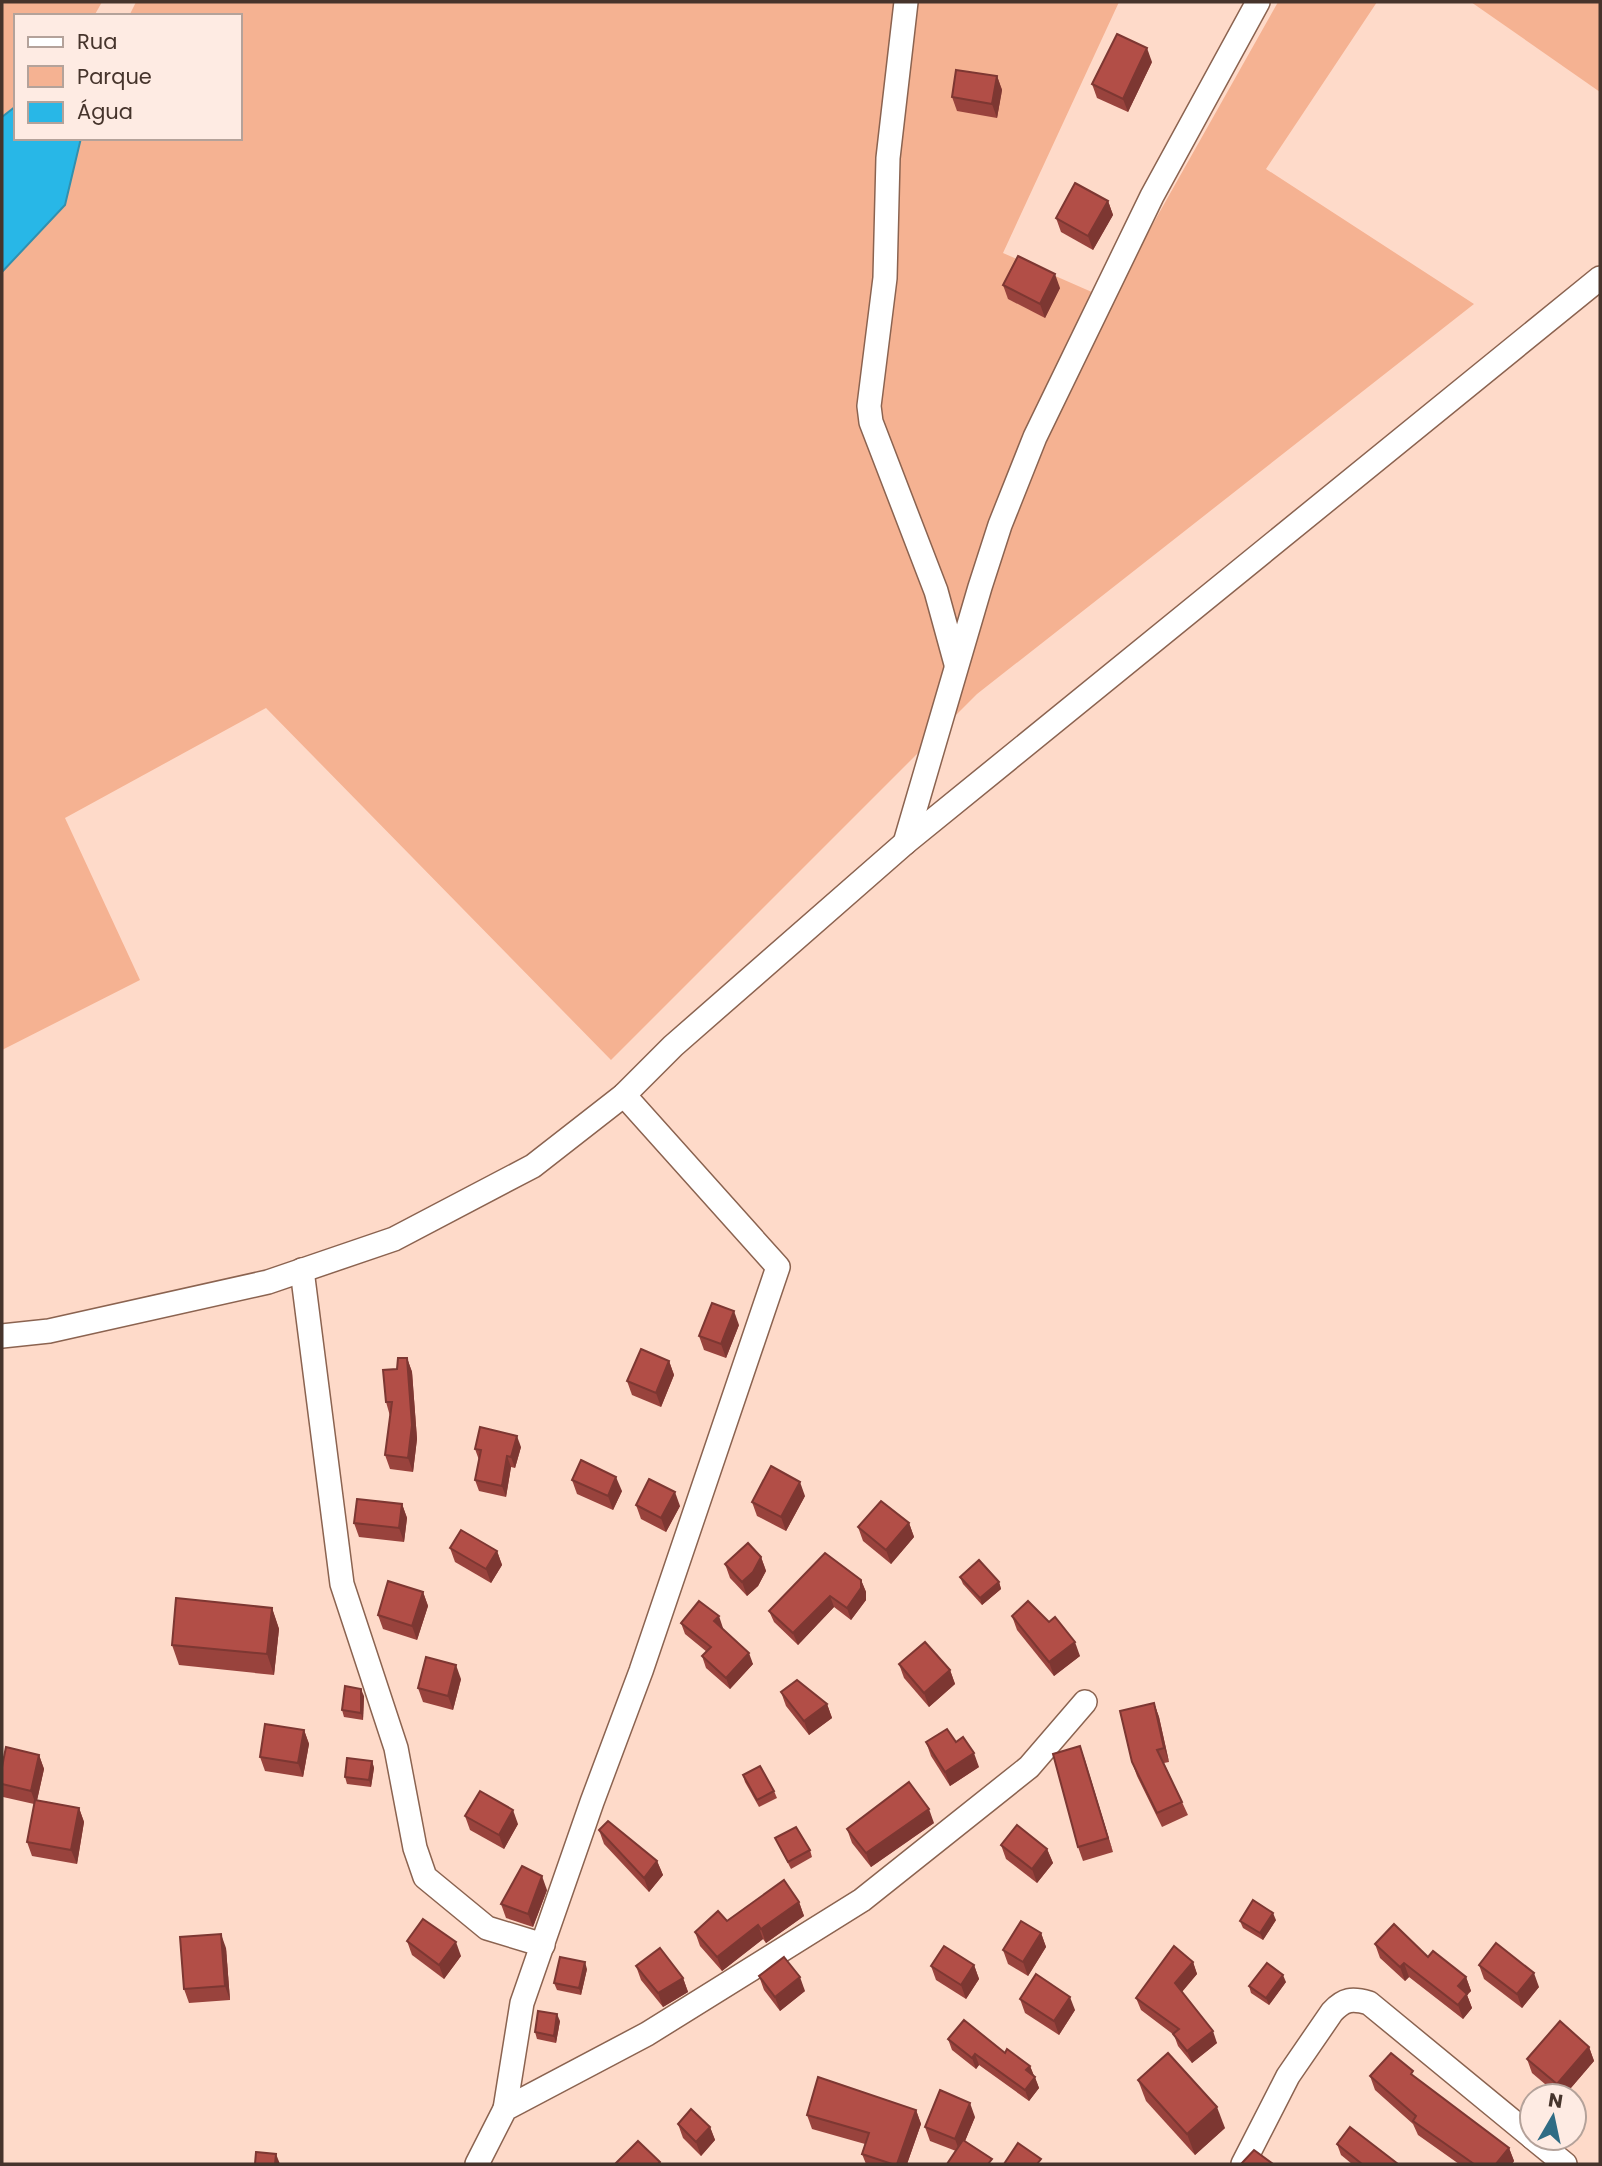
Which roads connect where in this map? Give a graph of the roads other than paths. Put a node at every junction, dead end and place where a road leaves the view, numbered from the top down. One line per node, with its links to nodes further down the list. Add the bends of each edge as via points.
1 (906, 2): 4 (street, via 888,158 885,278 869,406 871,422 936,591)
2 (1258, 2): 4 (street, via 1152,196 1035,437 1000,526)
3 (1600, 278): 5 (street)
4 (956, 664): 5 (street)
5 (905, 843): 6 (street, via 673,1046)
6 (625, 1095): 7 (street, via 533,1166 467,1203 394,1239); 10 (street, via 778,1267 642,1671)
7 (302, 1270): 8 (street, via 268,1282 49,1331); 10 (street, via 342,1584 396,1748 425,1877 487,1928)
8 (2, 1336)
9 (1085, 1702): 11 (street, via 1029,1767 862,1900 647,2034)
10 (543, 1945): 11 (street, via 522,2003)
11 (505, 2109): 14 (street)
12 (1518, 2126): 15 (street, via 1369,2003 1353,1998 1332,2012 1288,2076)
13 (1550, 2152): 16 (street)
14 (477, 2164)
15 (1243, 2164)
16 (1565, 2164)

